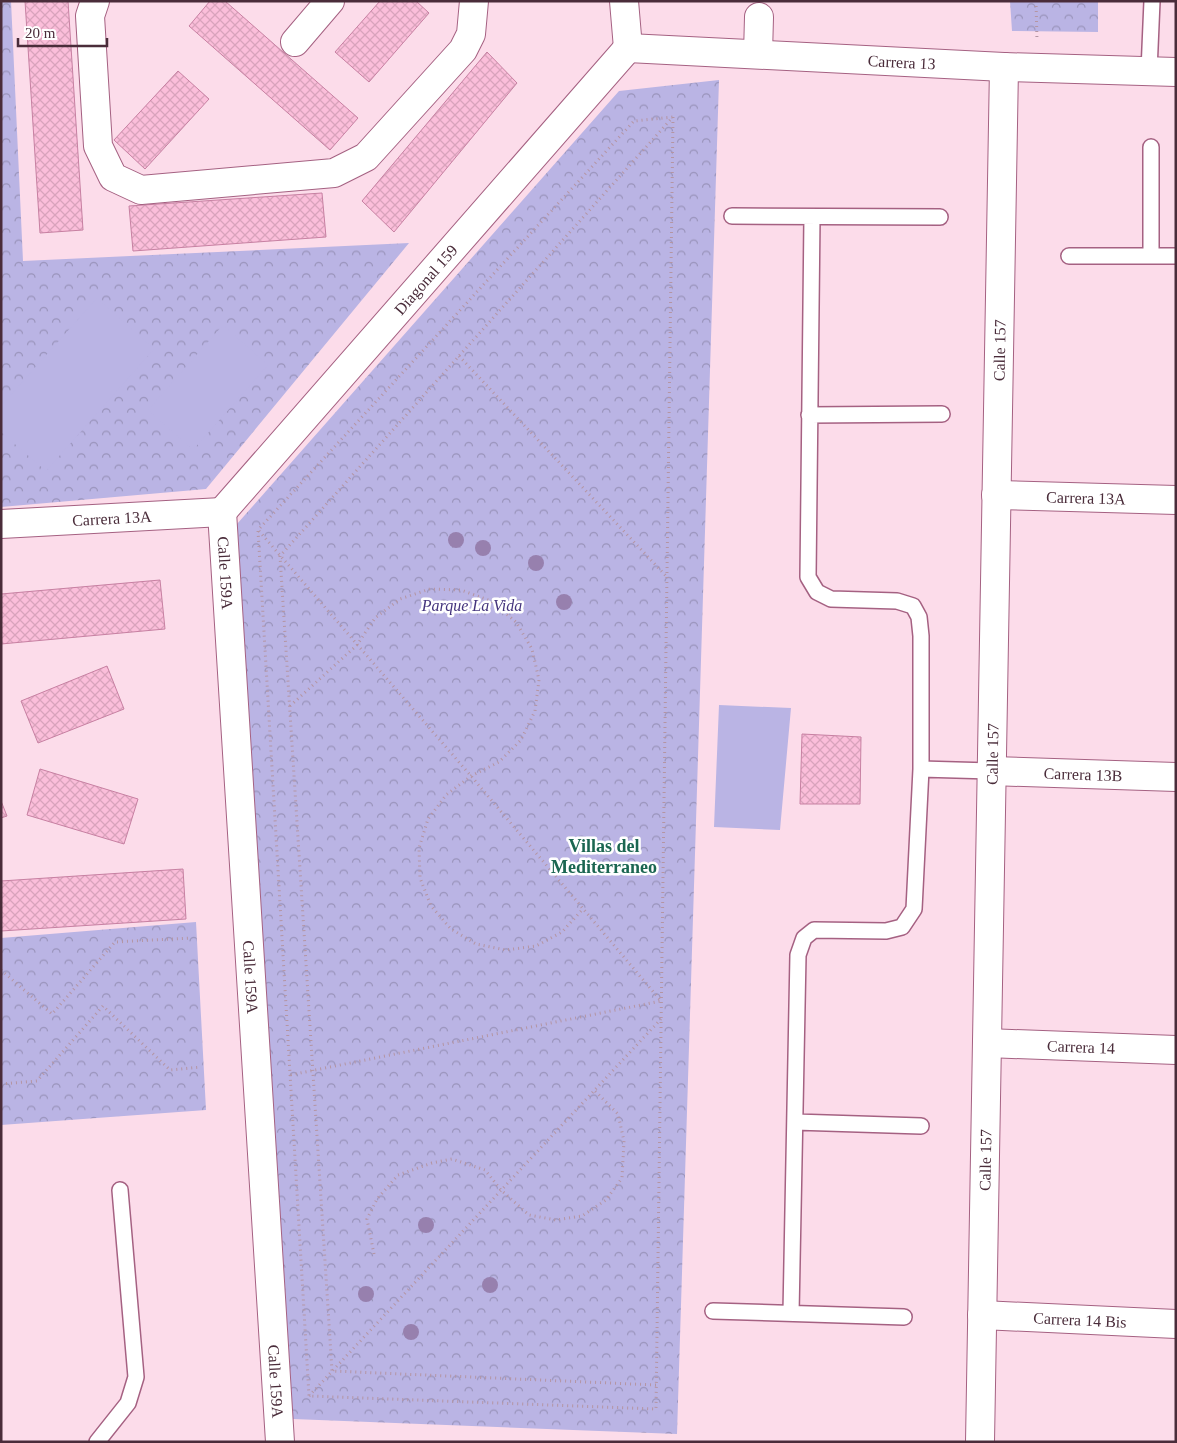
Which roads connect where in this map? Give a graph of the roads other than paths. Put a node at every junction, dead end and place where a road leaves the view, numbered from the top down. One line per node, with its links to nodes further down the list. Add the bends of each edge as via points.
1 (95, 1): 3 (street, via 90,16 98,146 113,177 141,190 334,173 366,157 463,50 471,34)
2 (330, 1): 7 (street)
3 (474, 1)
4 (624, 1): 8 (street)
5 (1152, 1): 11 (lane)
6 (759, 9): 9 (street)
7 (295, 42)
8 (628, 48): 9 (street, Carrera 13); 24 (street, Diagonal 159)
9 (758, 54): 10 (street, Carrera 13)
10 (1004, 67): 11 (street, Carrera 13); 22 (street, Calle 157)
11 (1149, 71): 12 (street, Carrera 13)
12 (1176, 72)
13 (1151, 147): 18 (lane)
14 (732, 216): 16 (lane)
15 (940, 216): 16 (lane)
16 (812, 217): 21 (lane)
17 (1069, 256): 18 (lane)
18 (1151, 256): 19 (lane)
19 (1176, 256)
20 (942, 414): 21 (lane)
21 (810, 415): 26 (lane, via 808,577 817,592 832,599 897,601 913,606 919,617 922,636)
22 (996, 495): 23 (street, Carrera 13A); 27 (street, Calle 157)
23 (1176, 500)
24 (222, 512): 25 (street, Carrera 13A); 40 (street, Calle 159A)
25 (1, 524)
26 (921, 769): 27 (lane); 31 (lane, via 914,909 902,927 886,931 814,930 804,938 798,955)
27 (991, 771): 28 (street, Carrera 13B); 29 (street, Calle 157)
28 (1176, 777)
29 (987, 1043): 30 (street, Carrera 14); 36 (street, Calle 157)
30 (1176, 1050)
31 (796, 1122): 32 (lane); 35 (lane)
32 (921, 1126)
33 (120, 1190): 39 (lane, via 136,1377 128,1403)
34 (712, 1311): 35 (lane)
35 (791, 1313): 37 (lane)
36 (982, 1315): 38 (street, Carrera 14 Bis); 41 (street, Calle 157)
37 (904, 1317)
38 (1176, 1324)
39 (97, 1442)
40 (280, 1442)
41 (980, 1442)

